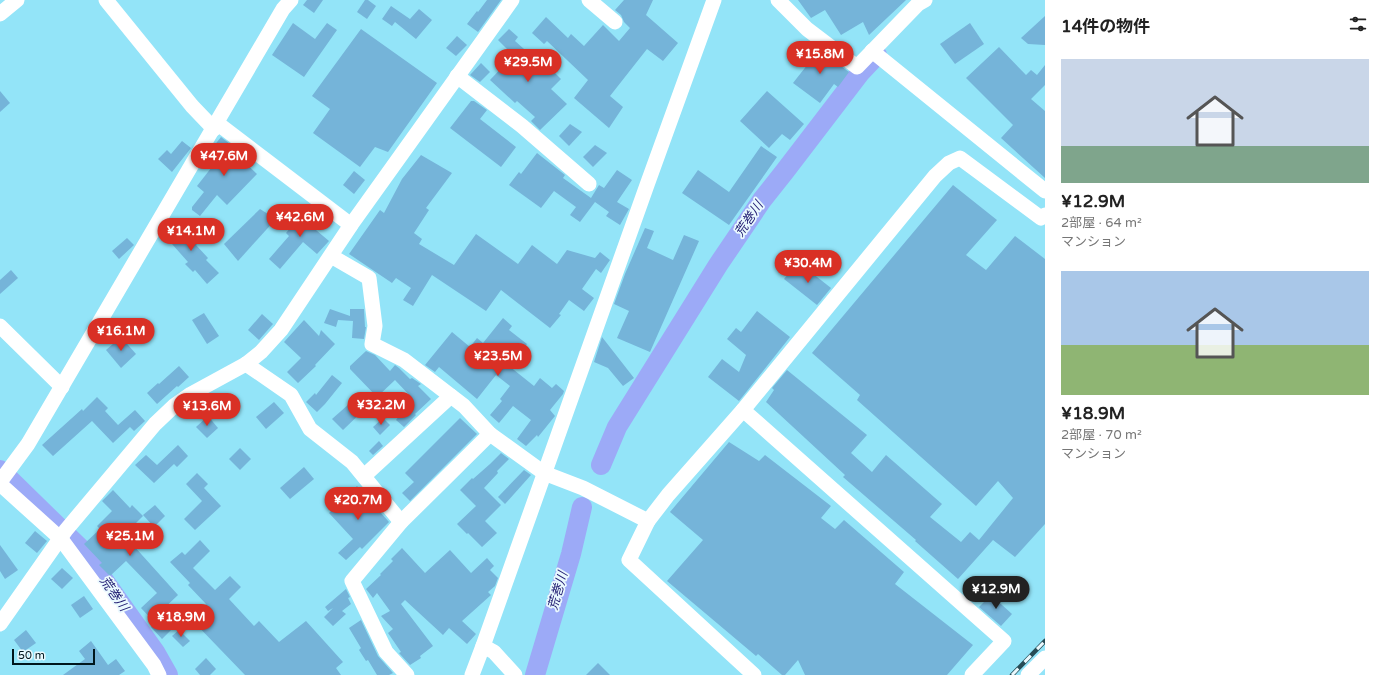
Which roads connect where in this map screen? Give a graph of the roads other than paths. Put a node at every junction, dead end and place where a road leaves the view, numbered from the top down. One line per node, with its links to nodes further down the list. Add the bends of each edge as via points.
1 (17, 0): 9 (street)
2 (106, 0): 13 (street, via 192,106)
3 (512, 0): 12 (street)
4 (588, 0): 10 (street)
5 (714, 0): 25 (street)
6 (778, 0): 11 (street, via 807,29 857,67)
7 (925, 0): 11 (street, via 894,30)
8 (287, 2): 13 (street)
9 (0, 14)
10 (615, 22)
11 (876, 54): 15 (street)
12 (457, 76): 14 (street, via 522,126); 17 (street)
13 (216, 126): 17 (street); 21 (street)
14 (589, 184)
15 (1045, 191)
16 (1045, 215): 23 (street, via 1041,218 960,158 949,163 934,176)
17 (351, 225): 18 (street)
18 (331, 256): 20 (street, via 281,330); 22 (street, via 369,278 375,326 372,344 404,360)
19 (0, 326): 21 (street)
20 (246, 364): 26 (street, via 291,395 310,429 352,462); 30 (street, via 174,406)
21 (62, 387): 27 (street, via 28,444)
22 (451, 396): 24 (street); 26 (street)
23 (743, 410): 29 (street, via 668,495); 39 (street, via 1004,641)
24 (490, 434): 25 (street); 28 (street)
25 (544, 473): 29 (street, via 584,488); 32 (street)
26 (364, 476): 28 (street)
27 (0, 483): 30 (street)
28 (402, 522): 35 (street, via 352,581 386,652)
29 (648, 522): 38 (street, via 629,560)
30 (63, 535): 31 (street); 34 (street)
31 (0, 624)
32 (483, 646): 36 (street); 37 (street, via 494,652)
33 (1045, 658): 40 (street)
34 (159, 675)
35 (407, 675)
36 (472, 675)
37 (515, 675)
38 (754, 675)
39 (972, 675)
40 (1028, 675)

